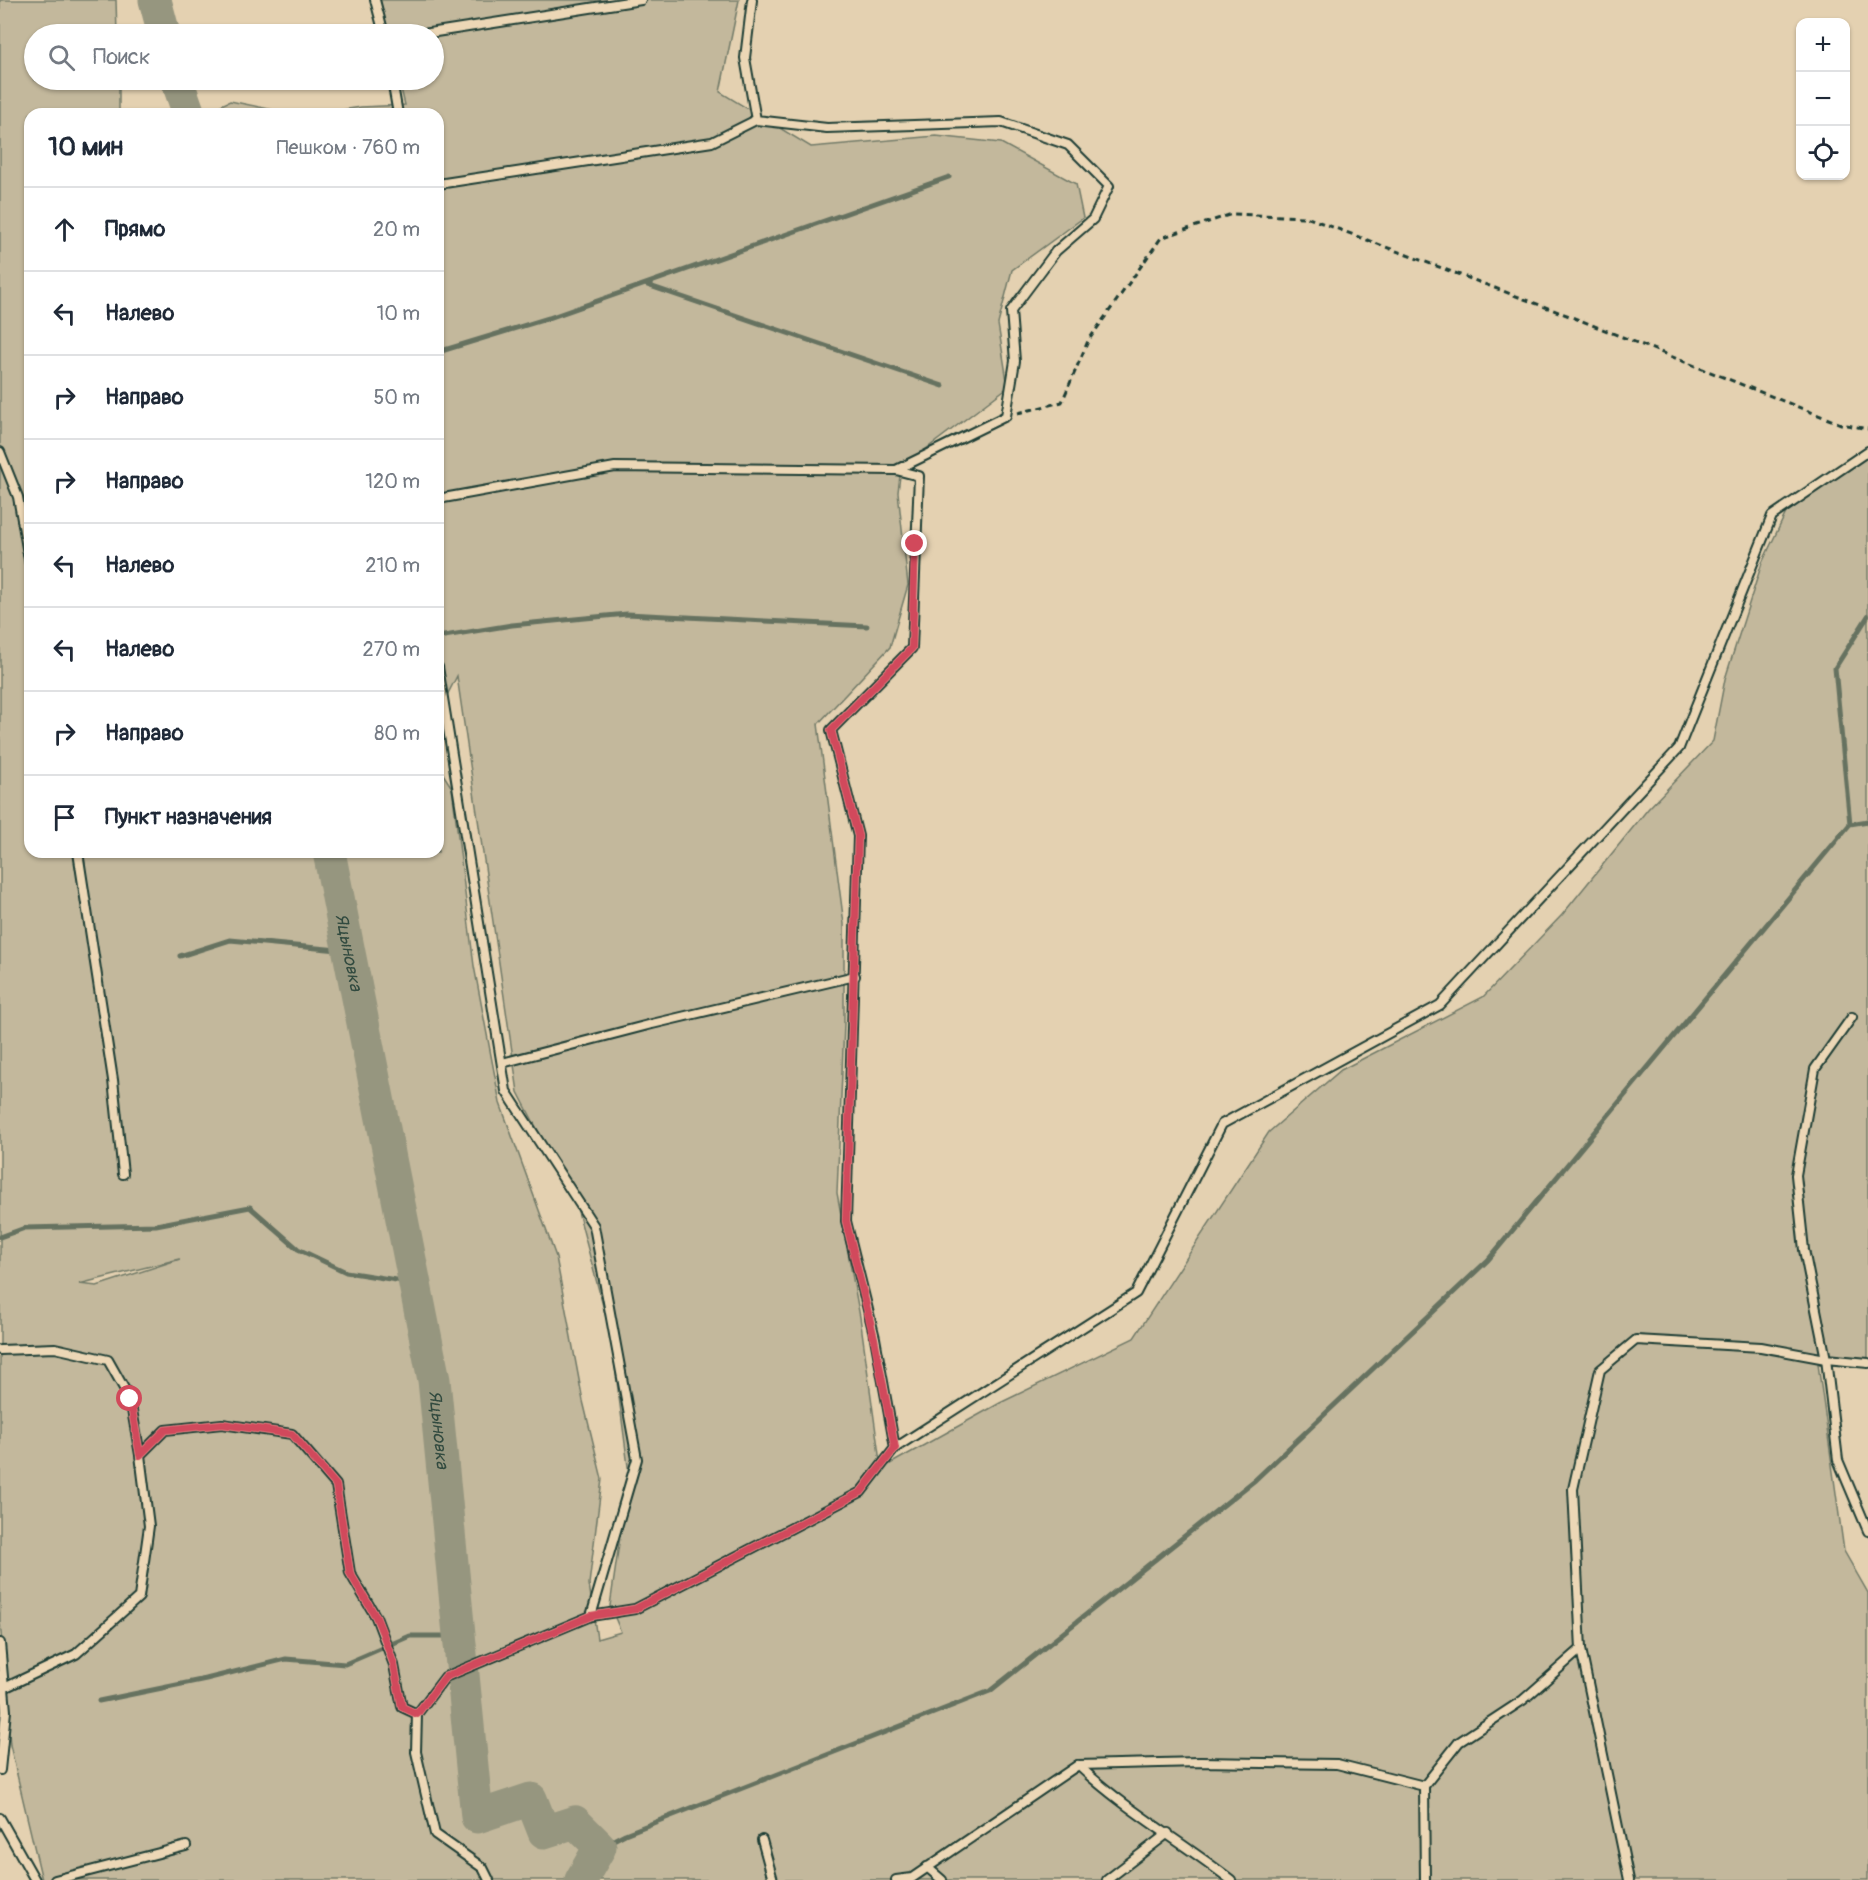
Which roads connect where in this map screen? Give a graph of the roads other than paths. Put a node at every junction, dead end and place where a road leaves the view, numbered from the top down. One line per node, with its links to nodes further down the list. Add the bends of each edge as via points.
1 (375, 0): 4 (lane)
2 (641, 0): 5 (lane)
3 (752, 0): 8 (lane, via 746,57)
4 (381, 24)
5 (444, 31)
6 (394, 90): 7 (lane)
7 (397, 108)
8 (756, 120): 9 (lane, via 712,142); 12 (lane, via 827,128 1002,122 1068,146 1109,186 1093,219 1056,251 1011,311 1015,361 1006,416)
9 (444, 183)
10 (1868, 451): 24 (lane, via 1772,516 1679,748 1440,1005 1222,1125 1136,1293)
11 (0, 452): 14 (lane, via 18,497)
12 (896, 470): 13 (lane, via 615,467); 17 (lane, via 919,476 912,648 831,730 858,836)
13 (444, 498)
14 (24, 531)
15 (444, 704): 19 (lane)
16 (79, 858): 20 (lane, via 113,1080)
17 (855, 976): 19 (lane); 24 (lane, via 846,1221)
18 (1852, 1017): 22 (lane, via 1815,1070 1796,1175 1804,1250)
19 (502, 1063): 27 (lane, via 506,1091 594,1226 637,1459)
20 (123, 1174)
21 (0, 1350): 25 (lane, via 55,1348 108,1360 130,1399)
22 (1826, 1359): 23 (lane); 26 (lane, via 1838,1460); 29 (lane, via 1761,1347 1636,1340 1600,1370 1573,1489)
23 (1868, 1363)
24 (895, 1448): 27 (lane, via 861,1492 635,1609)
25 (140, 1455): 30 (lane, via 149,1526 139,1597 76,1654); 31 (lane, via 165,1430 222,1424 292,1434 336,1485 350,1573 383,1634 402,1707)
26 (1868, 1531)
27 (591, 1616): 31 (lane, via 445,1677)
28 (0, 1643): 30 (lane)
29 (1581, 1649): 34 (lane, via 1523,1700 1459,1742); 49 (lane)
30 (4, 1688): 33 (lane, via 6,1711)
31 (417, 1714): 42 (lane, via 416,1752 435,1834 483,1868)
32 (1078, 1765): 34 (lane, via 1337,1764); 36 (lane, via 1105,1790); 39 (lane)
33 (0, 1770)
34 (1424, 1786): 48 (lane)
35 (0, 1818): 40 (lane)
36 (1168, 1833): 46 (lane); 47 (lane)
37 (762, 1840): 43 (lane)
38 (186, 1846): 41 (lane)
39 (927, 1867): 44 (lane, via 912,1878); 45 (lane)
40 (35, 1880)
41 (55, 1880)
42 (489, 1880)
43 (773, 1880)
44 (896, 1880)
45 (942, 1880)
46 (1107, 1880)
47 (1231, 1880)
48 (1425, 1880)
49 (1629, 1880)

